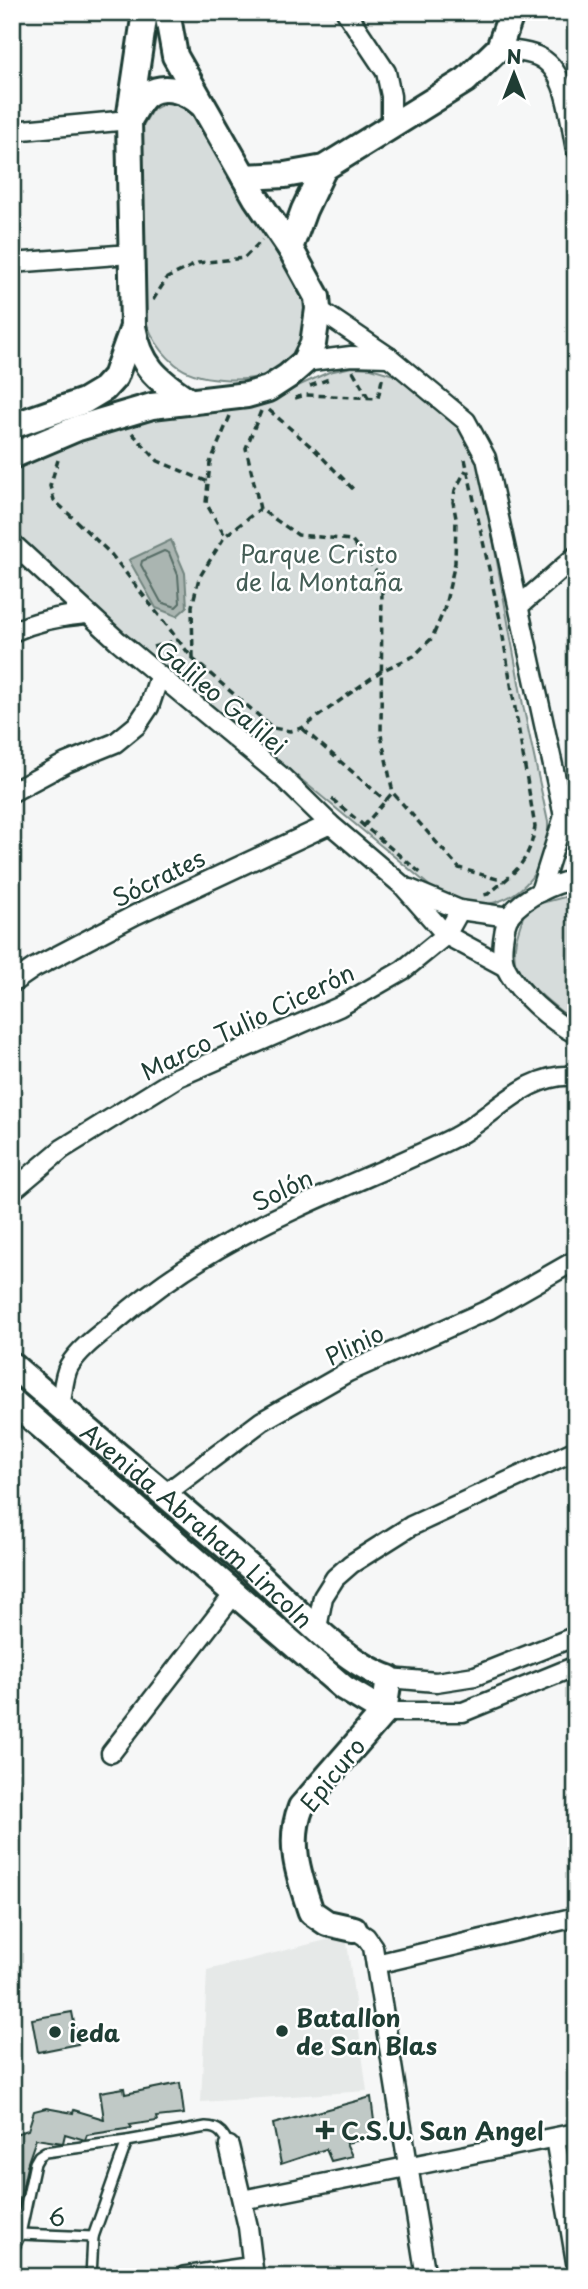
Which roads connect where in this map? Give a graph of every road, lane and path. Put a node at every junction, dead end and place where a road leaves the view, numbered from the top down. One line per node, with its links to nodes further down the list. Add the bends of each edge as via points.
1 (145, 12): 7 (street)
2 (167, 12): 6 (street, via 175,56)
3 (346, 12): 8 (street, via 386,72)
4 (512, 12): 5 (street)
5 (499, 48): 8 (street, via 466,80); 10 (street, via 535,55 560,77)
6 (201, 104): 7 (street, via 177,90 161,90 141,100); 12 (street)
7 (129, 120): 9 (street); 15 (street)
8 (391, 126): 11 (street)
9 (12, 131)
10 (576, 149)
11 (324, 169): 12 (street); 14 (street)
12 (244, 177): 13 (street)
13 (267, 216): 14 (street); 18 (path, via 261,242 244,258 198,263 167,278)
14 (290, 248): 17 (street, via 317,297)
15 (130, 254): 16 (street); 18 (street)
16 (12, 263)
17 (318, 309): 19 (street); 20 (street, via 313,344)
18 (141, 319): 27 (street, via 136,344 144,363); 29 (street, via 115,377 104,389 84,401)
19 (389, 357): 21 (street); 34 (street, via 466,421)
20 (304, 362): 21 (street); 27 (street, via 268,389)
21 (349, 363): 22 (path); 25 (path); 26 (path)
22 (362, 371)
23 (372, 373): 24 (path)
24 (392, 381)
25 (289, 395)
26 (368, 397)
27 (188, 400): 31 (street, via 152,405)
28 (234, 408): 36 (path, via 210,463)
29 (12, 426)
30 (129, 429): 36 (path, via 158,461)
31 (67, 433): 32 (street); 45 (path, via 50,486 54,500 111,554)
32 (12, 456)
33 (464, 456): 35 (path)
34 (486, 458): 35 (path); 42 (street)
35 (467, 468): 48 (path, via 455,489 455,562 444,610 432,638 414,656); 52 (path, via 505,646 535,827 532,846 522,866 505,881 459,869)
36 (208, 482): 39 (path, via 206,503)
37 (356, 492): 38 (path, via 263,405 246,448)
38 (260, 509): 39 (path); 48 (path, via 298,535 351,540 382,579)
39 (225, 536): 47 (path, via 199,578 192,606)
40 (12, 543): 43 (street, Galileo Galilei)
41 (576, 556): 42 (street)
42 (519, 606): 54 (street)
43 (86, 614): 44 (street, via 54,617); 46 (street, Galileo Galilei)
44 (12, 632)
45 (178, 640): 46 (path, via 148,648); 47 (path)
46 (137, 658): 49 (street, Galileo Galilei)
47 (193, 659): 50 (path, via 273,728)
48 (381, 671): 50 (path); 52 (path, via 381,735)
49 (159, 677): 51 (street, via 149,707 137,725 115,743); 55 (street, Galileo Galilei, via 282,777)
50 (302, 728): 53 (path)
51 (12, 792)
52 (393, 793): 53 (path)
53 (386, 801): 57 (path)
54 (564, 816): 56 (street); 60 (street)
55 (330, 824): 57 (street, Galileo Galilei); 65 (street, Sócrates, via 135,915)
56 (576, 840)
57 (351, 842): 59 (street, Galileo Galilei)
58 (576, 879): 60 (street)
59 (403, 886): 61 (street, Galileo Galilei); 63 (street, Galileo Galilei)
60 (540, 892): 62 (street)
61 (460, 911): 62 (street, Galileo Galilei); 63 (street, Marco Tulio Cicerón)
62 (509, 917): 64 (street, via 502,949)
63 (446, 935): 64 (street, Galileo Galilei); 68 (street, Marco Tulio Cicerón, via 403,970 339,1007 178,1077 62,1149)
64 (504, 966): 66 (street, via 554,1022)
65 (12, 983)
66 (576, 1035)
67 (576, 1076): 72 (street, Solón, via 545,1079 526,1088 457,1136 291,1210 212,1253 138,1302 76,1354 67,1370)
68 (12, 1191)
69 (576, 1260): 74 (street, Plinio, via 490,1309 348,1373 262,1421)
70 (12, 1365): 72 (street, Avenida Abraham Lincoln)
71 (12, 1401): 75 (street, Avenida Abraham Lincoln)
72 (60, 1407): 74 (street, Avenida Abraham Lincoln)
73 (576, 1450): 76 (street, via 411,1526 351,1564 323,1597)
74 (165, 1494): 76 (street, Avenida Abraham Lincoln)
75 (234, 1594): 80 (street, Avenida Abraham Lincoln, via 344,1688); 81 (street)
76 (317, 1628): 79 (street, Avenida Abraham Lincoln, via 370,1671)
77 (576, 1636): 79 (street, via 475,1676 436,1682)
78 (576, 1666): 80 (street, via 463,1712)
79 (389, 1678): 80 (street)
80 (384, 1712): 83 (street, Epicuro, via 300,1807 294,1824 293,1843 311,1912 327,1923)
81 (111, 1753)
82 (576, 1917): 84 (street)
83 (354, 1929): 84 (street, via 373,1947)
84 (376, 1964): 89 (street)
85 (576, 2133): 86 (street)
86 (555, 2138): 89 (street); 94 (street)
87 (127, 2141): 88 (lane, via 212,2127 223,2133); 91 (lane, via 39,2155); 92 (lane)
88 (229, 2146): 90 (street)
89 (409, 2165): 90 (street); 99 (street)
90 (242, 2200): 95 (street)
91 (20, 2234): 92 (lane, 6); 93 (lane)
92 (93, 2237): 97 (lane)
93 (12, 2252)
94 (576, 2262)
95 (253, 2269): 98 (lane, via 183,2272)
96 (115, 2275): 97 (lane)
97 (90, 2276)
98 (177, 2277)
99 (426, 2277)

